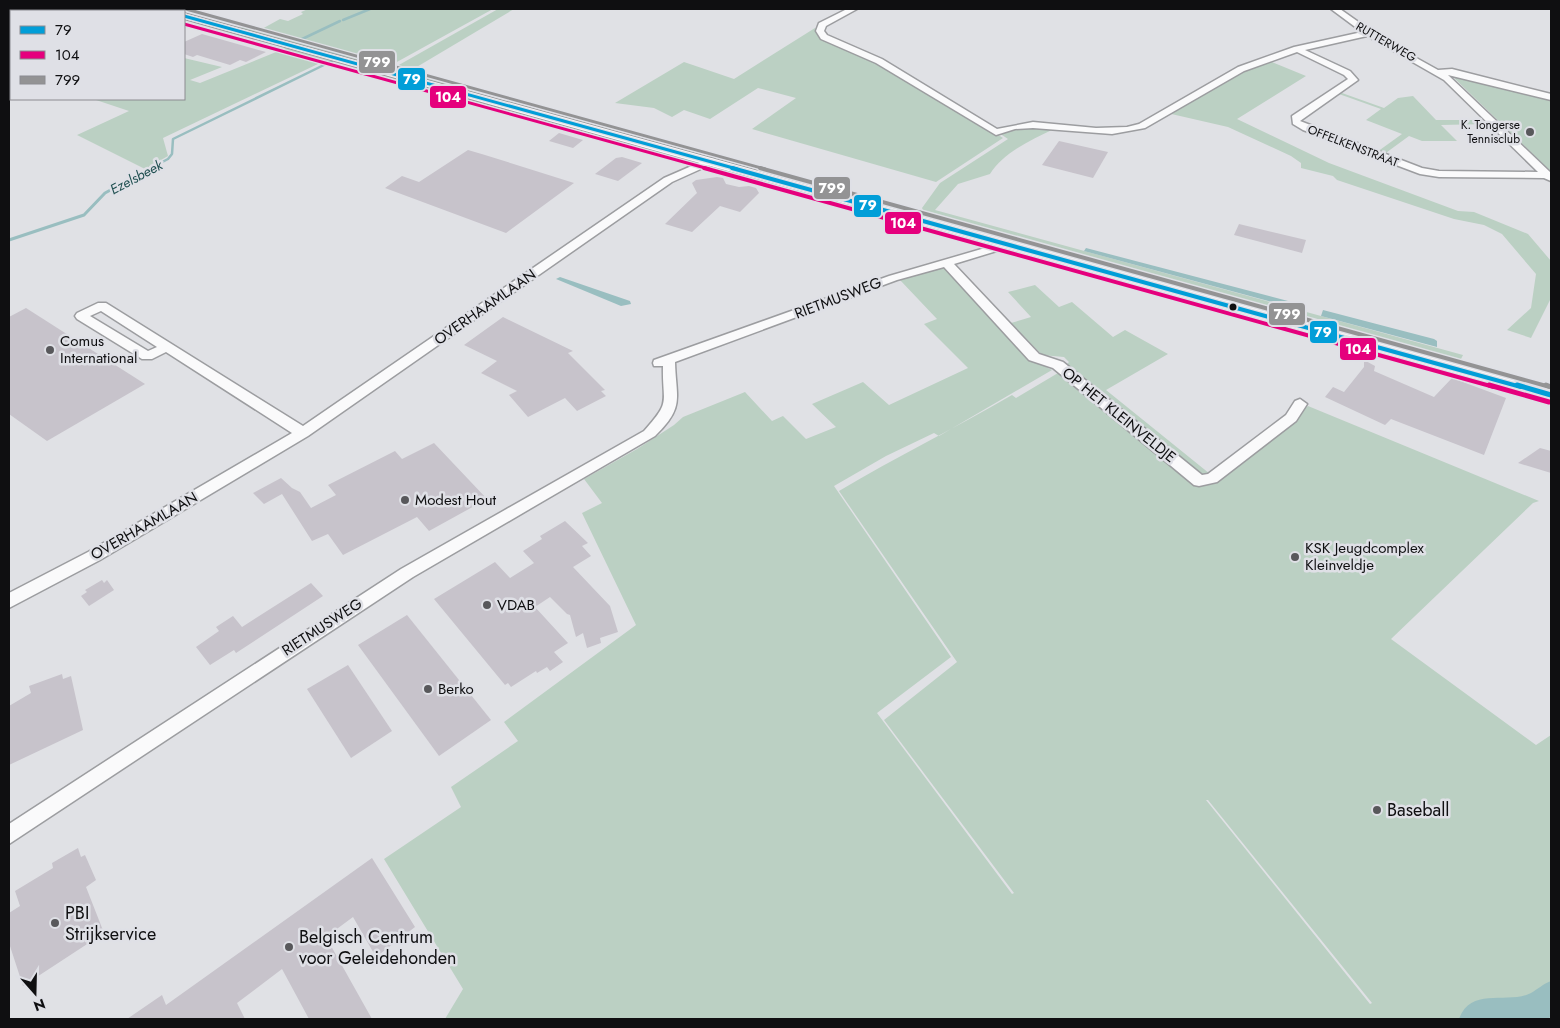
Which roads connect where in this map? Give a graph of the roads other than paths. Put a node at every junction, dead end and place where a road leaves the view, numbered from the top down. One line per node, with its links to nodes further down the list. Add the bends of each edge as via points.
1 (853, 9): 5 (street, via 822,25 820,31 824,36 879,61 996,132 1018,126 1112,132 1130,130 1241,69)
2 (1334, 9): 4 (street, RUTTERWEG)
3 (185, 16): 8 (main road)
4 (1368, 33): 5 (street); 6 (street, RUTTERWEG)
5 (1292, 51): 10 (street, OFFELKENSTRAAT, via 1347,73 1353,80 1295,118 1306,128 1420,171)
6 (1439, 72): 7 (street, RUTTERWEG, via 1452,72); 10 (street, RUTTERWEG)
7 (1551, 98)
8 (692, 156): 9 (main road); 11 (street, OVERHAAMLAAN)
9 (710, 161): 11 (street, OVERHAAMLAAN); 12 (main road)
10 (1550, 177)
11 (668, 180): 17 (street, OVERHAAMLAAN)
12 (1009, 244): 13 (street, RIETMUSWEG); 15 (main road)
13 (946, 262): 16 (street, OP HET KLEINVELDJE, via 1034,357 1058,366 1199,481 1212,478 1291,418); 19 (street, RIETMUSWEG, via 664,361 673,397 671,408 664,421 648,434 374,594)
14 (167, 347): 14 (street, via 147,356 81,316 102,306); 17 (street)
15 (1551, 395)
16 (1300, 404)
17 (303, 433): 18 (street, OVERHAAMLAAN, via 94,556)
18 (9, 601)
19 (9, 835)

